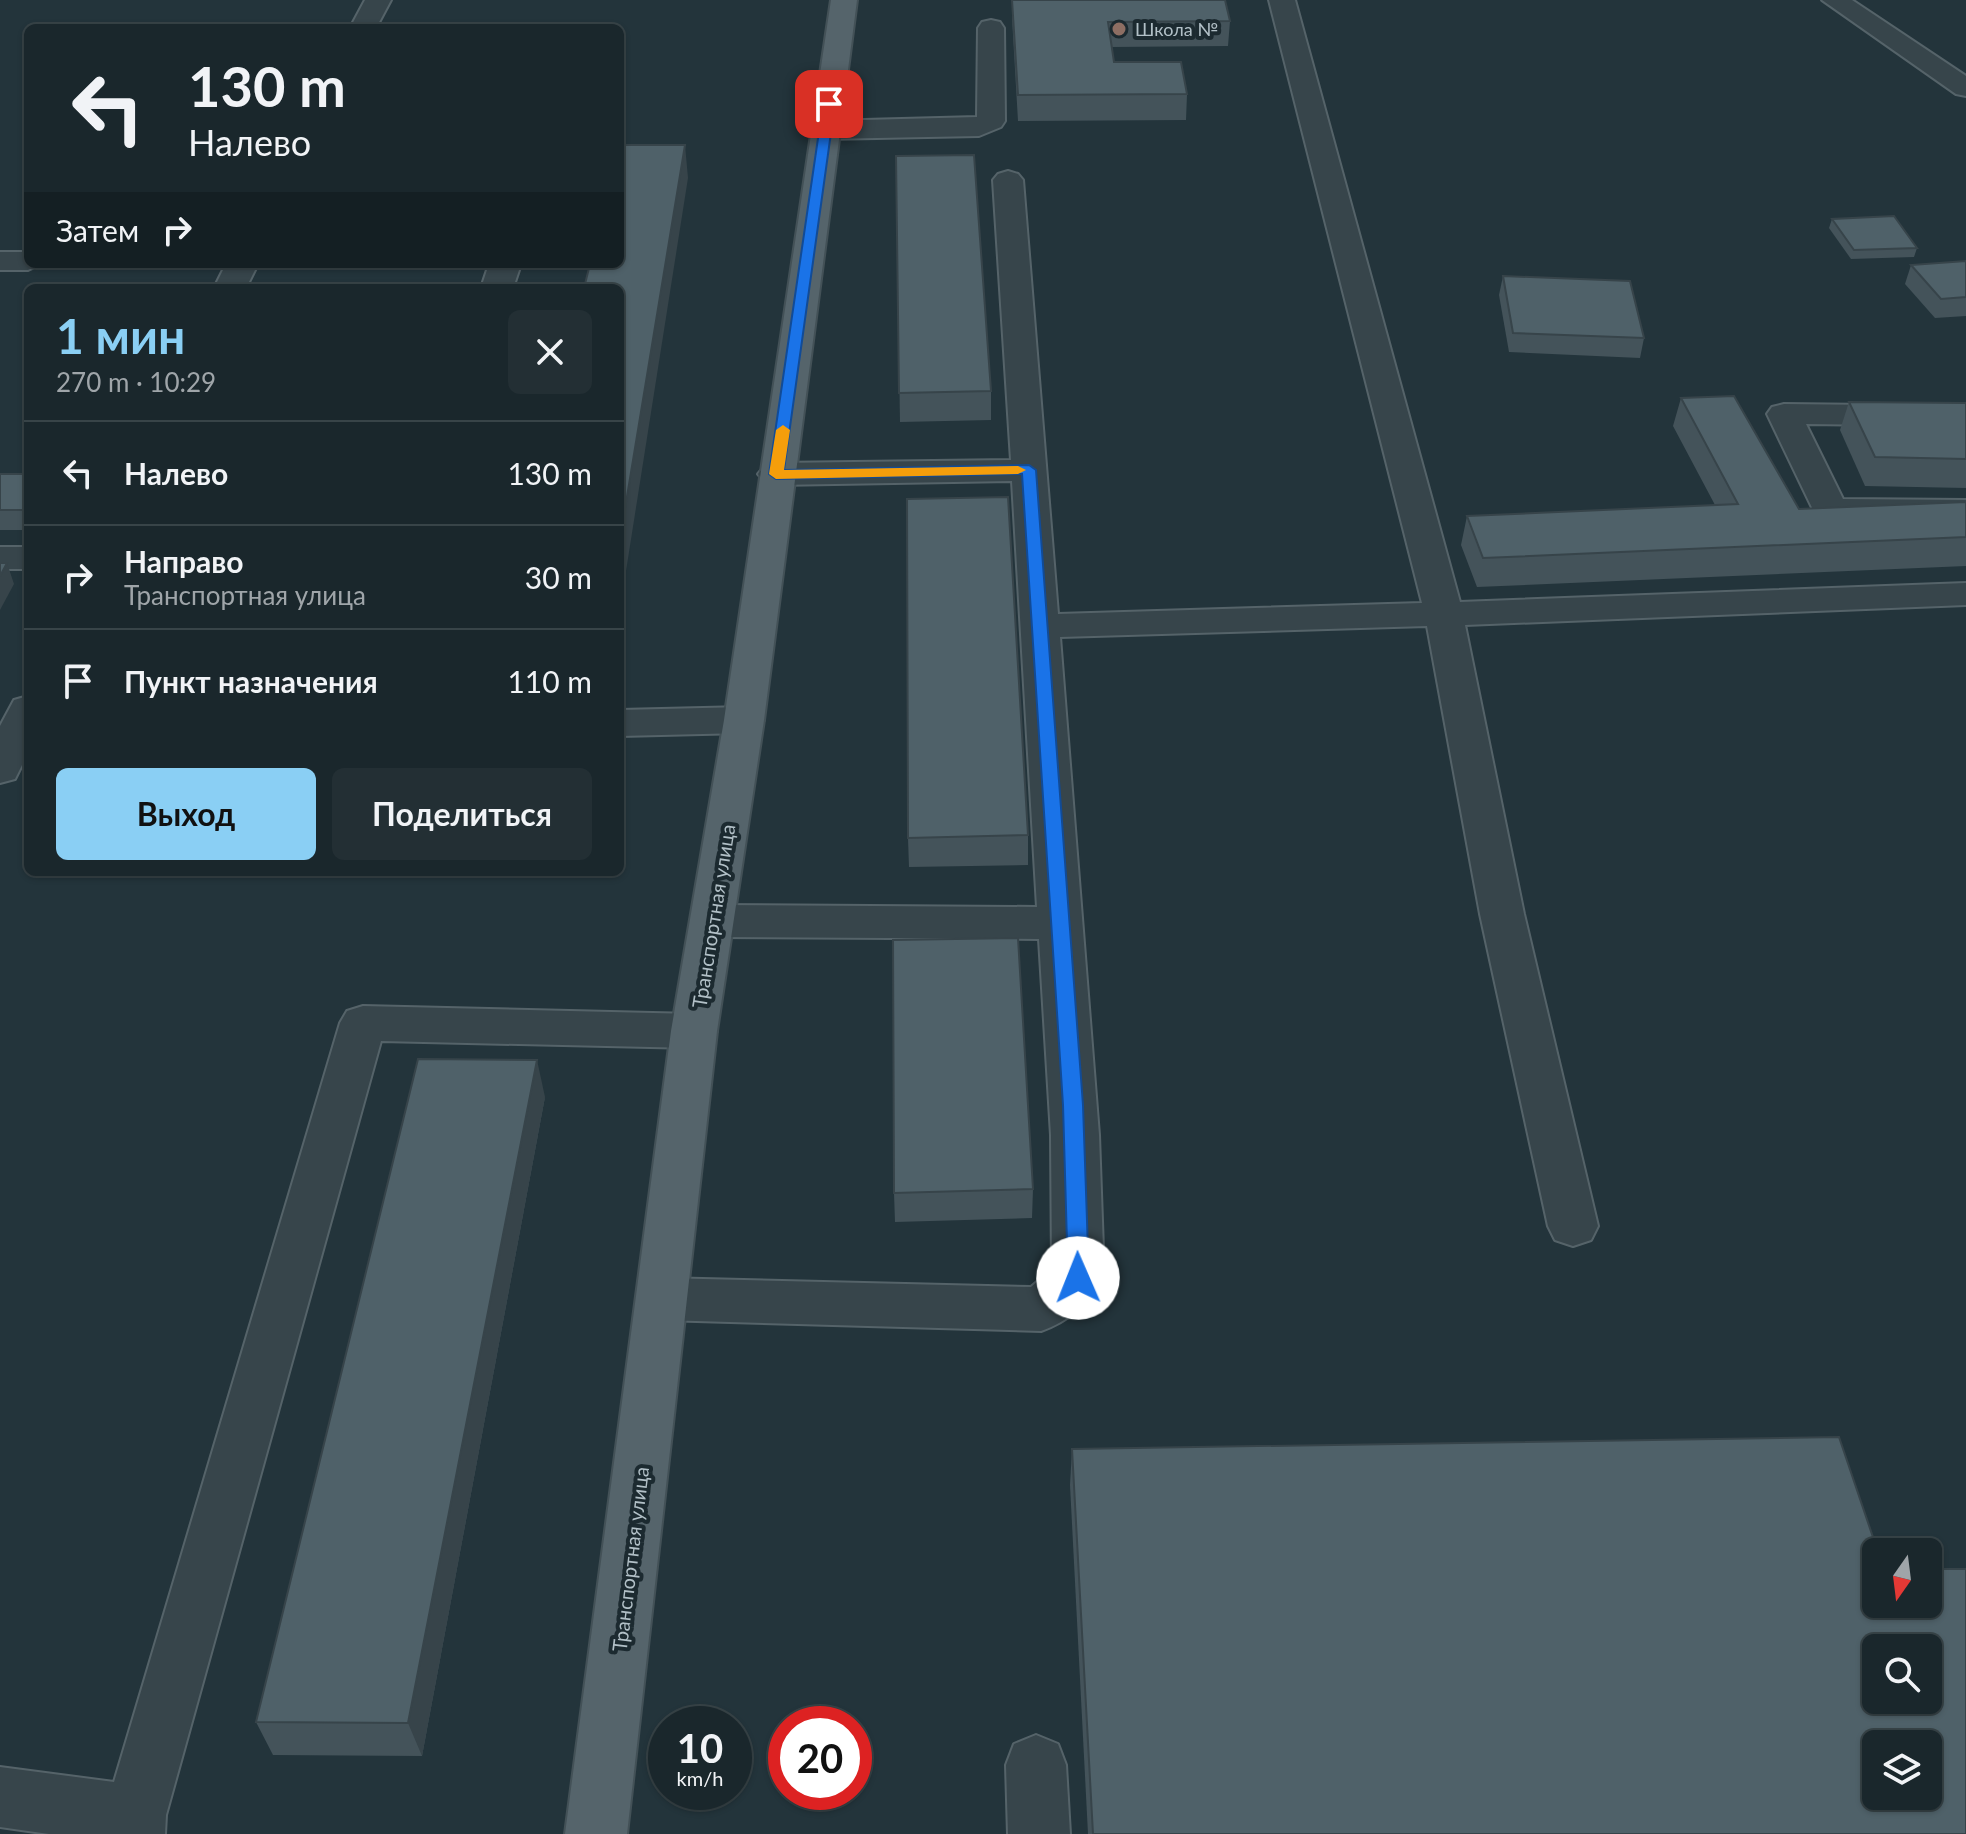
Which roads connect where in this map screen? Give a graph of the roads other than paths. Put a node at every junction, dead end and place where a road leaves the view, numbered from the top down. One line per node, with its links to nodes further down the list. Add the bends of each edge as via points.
1 (378, 0): 5 (street)
2 (844, 0): 8 (main road, Транспортная улица)
3 (1282, 0): 19 (street)
4 (1835, 0): 7 (street)
5 (365, 24)
6 (991, 28): 8 (street, via 991,121 979,128)
7 (1966, 88)
8 (826, 130): 14 (main road, Транспортная улица)
9 (1008, 180): 13 (street)
10 (0, 261): 11 (street)
11 (24, 261)
12 (1966, 416): 15 (street, via 1784,414 1830,510)
13 (1029, 470): 14 (street); 20 (street)
14 (776, 474): 22 (main road, Транспортная улица)
15 (1966, 511)
16 (0, 558): 17 (street)
17 (24, 558)
18 (1966, 594): 19 (street)
19 (1444, 614): 20 (street); 28 (street, via 1502,914)
20 (1040, 626): 26 (street)
21 (24, 718): 24 (street)
22 (744, 720): 23 (street); 25 (main road, Транспортная улица)
23 (624, 723)
24 (0, 769)
25 (713, 921): 26 (street); 27 (main road, Транспортная улица)
26 (1061, 923): 29 (street, via 1078,1278 1041,1309)
27 (694, 1031): 29 (main road, Транспортная улица); 32 (street, via 363,1023)
28 (1573, 1226)
29 (662, 1299): 33 (main road, Транспортная улица)
30 (1036, 1765): 34 (street)
31 (0, 1797): 32 (street)
32 (134, 1825)
33 (596, 1834)
34 (1039, 1834)

